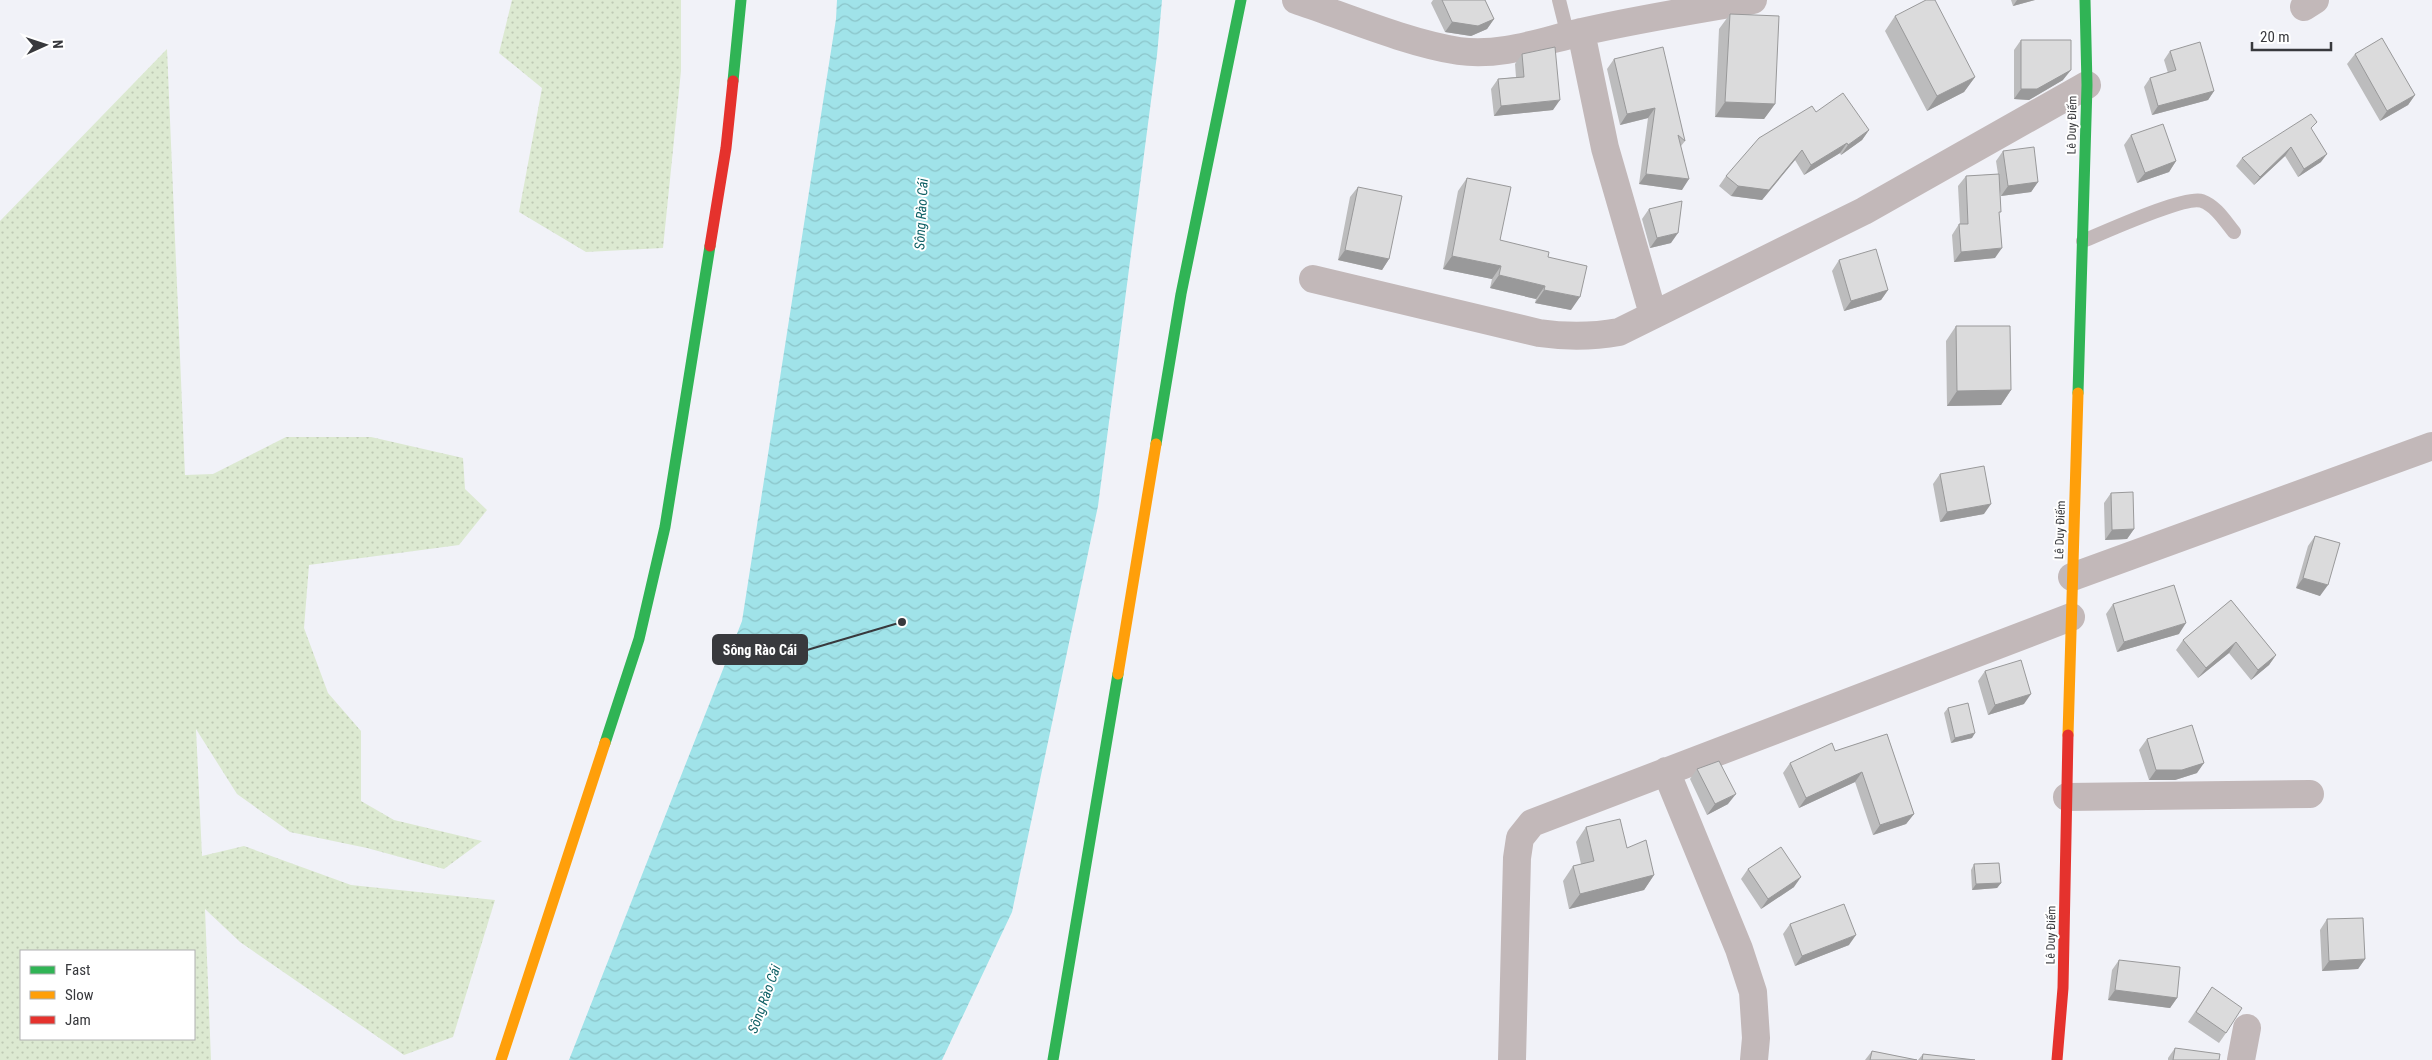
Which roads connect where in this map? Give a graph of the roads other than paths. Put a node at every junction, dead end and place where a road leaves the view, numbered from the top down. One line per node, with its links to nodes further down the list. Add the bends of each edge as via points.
1 (741, 0): 20 (street, via 726,148 665,527 628,676)
2 (1241, 0): 21 (street, via 1181,294)
3 (1296, 0): 7 (street, via 1459,51 1486,52 1529,47)
4 (1559, 0): 7 (lane)
5 (1753, 0): 7 (street)
6 (2085, 0): 8 (street, Lê Duy Điếm)
7 (1574, 34): 12 (street)
8 (2087, 85): 10 (street, Lê Duy Điếm); 12 (street, via 1864,211)
9 (2234, 232): 10 (lane, via 2212,207 2200,200 2174,204)
10 (2083, 241): 14 (street, Lê Duy Điếm)
11 (1313, 279): 12 (street, via 1564,337 1592,337 1618,332)
12 (1653, 314)
13 (2432, 446): 14 (street)
14 (2072, 578): 15 (street, Lê Duy Điếm)
15 (2071, 617): 16 (street); 18 (street, Lê Duy Điếm)
16 (1666, 772): 22 (street, via 1532,823 1520,838); 23 (street, via 1739,949 1753,992)
17 (2310, 794): 18 (street)
18 (2067, 797): 24 (street, Lê Duy Điếm, via 2063,988)
19 (2247, 1028): 25 (street)
20 (500, 1060)
21 (1053, 1060)
22 (1512, 1060)
23 (1754, 1060)
24 (2057, 1060)
25 (2241, 1060)

